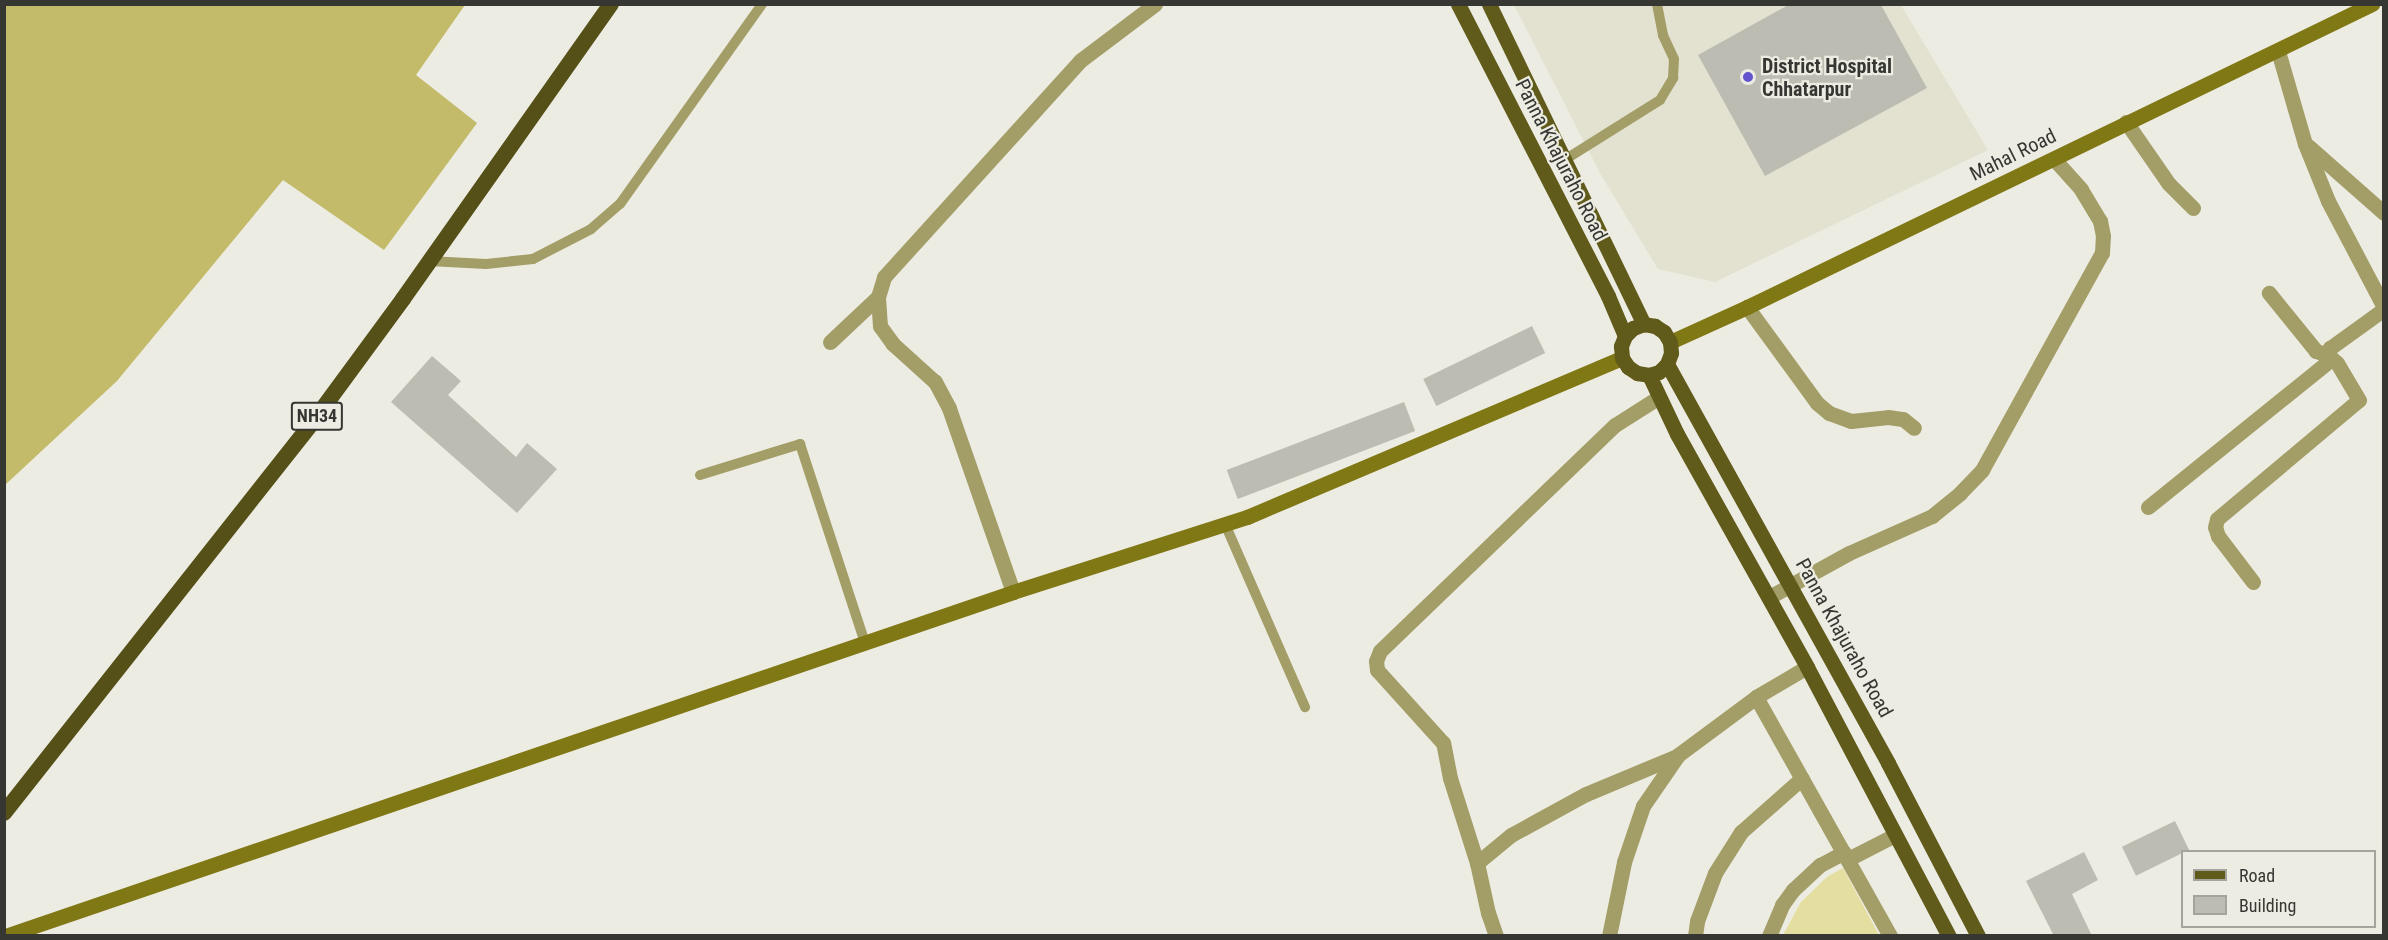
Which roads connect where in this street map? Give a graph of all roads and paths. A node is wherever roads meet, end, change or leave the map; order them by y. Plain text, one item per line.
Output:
1 (611, 4) edge
2 (762, 4) edge
3 (1155, 4) edge
4 (1458, 4) edge
5 (1489, 4) edge
6 (1657, 4) edge
7 (2372, 4) edge
8 (2278, 51) junction
9 (2126, 122) junction
10 (2305, 144) junction
11 (1566, 159) junction
12 (2054, 159) junction
13 (2193, 208) dead end
14 (2384, 213) edge
15 (429, 261) junction
16 (2269, 293) dead end
17 (878, 297) junction
18 (1748, 307) junction
19 (2384, 308) edge
20 (1644, 324) junction
21 (1625, 336) junction
22 (830, 342) dead end
23 (1670, 342) junction
24 (2328, 355) junction
25 (1622, 358) junction
26 (1667, 364) junction
27 (1649, 375) junction
28 (1659, 397) junction
29 (1914, 428) dead end
30 (700, 475) dead end
31 (2148, 507) dead end
32 (1225, 524) junction
33 (2253, 582) dead end
34 (1792, 586) junction
35 (1013, 592) junction
36 (1769, 597) junction
37 (865, 643) junction
38 (1807, 667) junction
39 (1756, 697) junction
40 (1305, 707) dead end
41 (1678, 755) junction
42 (1802, 778) junction
43 (4, 813) edge
44 (1895, 835) junction
45 (1846, 855) junction
46 (1478, 863) junction
47 (5, 936) edge
48 (1496, 936) edge
49 (1609, 936) edge
50 (1695, 936) edge
51 (1769, 936) edge
52 (1890, 936) edge
53 (1949, 936) edge
54 (1978, 936) edge

1 - 15 highway, NH34
2 - 15 lane
3 - 17 street
4 - 21 main road, Panna Khajuraho Road
5 - 11 main road, Panna Khajuraho Road
6 - 11 lane
7 - 8 main road, Mahal Road
8 - 9 main road, Mahal Road
8 - 10 street
9 - 12 main road, Mahal Road
9 - 13 street
10 - 14 street
10 - 19 street
11 - 20 main road, Panna Khajuraho Road
12 - 18 main road, Mahal Road
12 - 34 street
15 - 43 highway, NH34
16 - 24 street
17 - 22 street
17 - 35 street
18 - 23 main road, Mahal Road
18 - 29 street
19 - 24 street
20 - 21 main road
20 - 23 main road
21 - 25 main road
23 - 26 main road
24 - 31 street
24 - 33 street
25 - 27 main road
25 - 32 main road
26 - 27 main road
26 - 34 main road, Panna Khajuraho Road
27 - 28 main road
28 - 36 main road
28 - 46 street
30 - 37 lane
32 - 35 main road
32 - 40 lane
34 - 36 street
34 - 54 main road, Panna Khajuraho Road
35 - 37 main road
36 - 38 main road
37 - 47 main road
38 - 39 street
38 - 44 main road
39 - 41 street
39 - 42 street
41 - 46 street
41 - 49 street
42 - 45 street
42 - 50 street
44 - 45 street
44 - 53 main road
45 - 51 street
45 - 52 street
46 - 48 street

